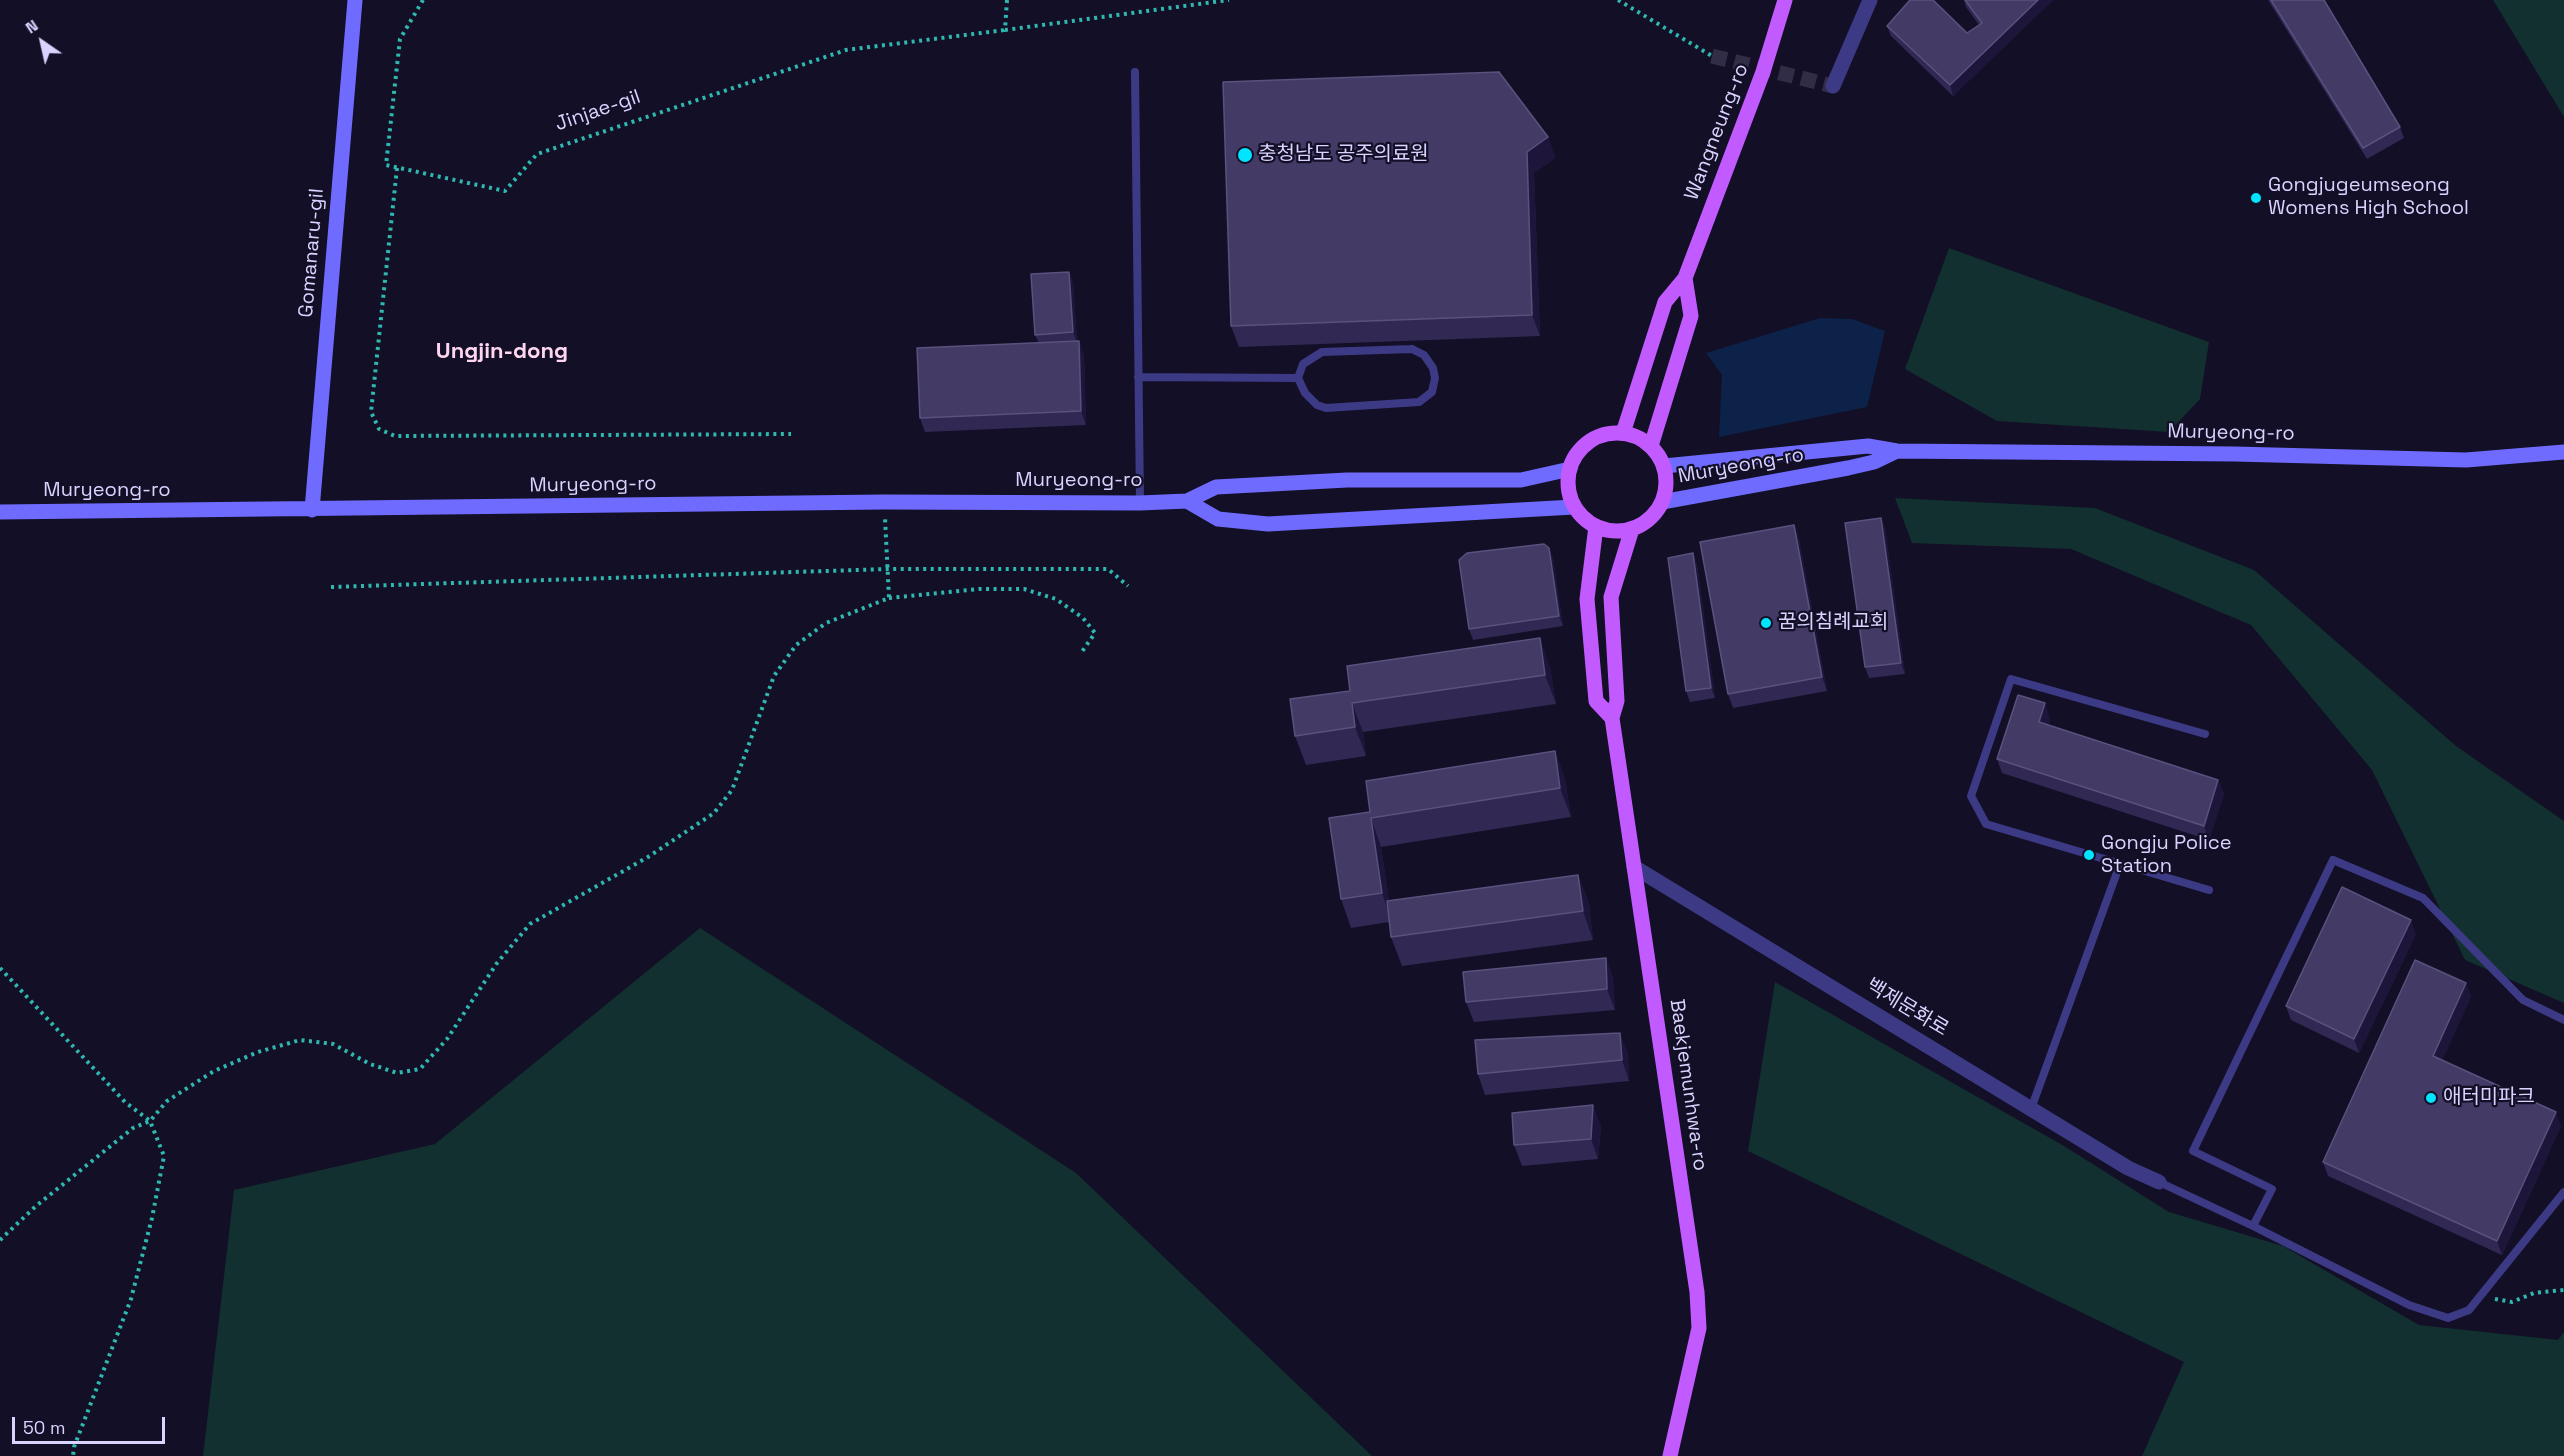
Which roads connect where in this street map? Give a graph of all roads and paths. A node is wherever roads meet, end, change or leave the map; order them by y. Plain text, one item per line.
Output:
1 (355, 0) edge
2 (423, 0) edge
3 (1007, 0) edge
4 (1229, 0) edge
5 (1618, 0) edge
6 (1785, 0) edge
7 (1870, 0) edge
8 (1005, 30) junction
9 (1712, 56) tunnel mouth
10 (1135, 72) dead end
11 (1833, 86) dead end
12 (397, 168) junction
13 (1685, 278) junction
14 (1138, 377) junction
15 (1298, 378) junction
16 (1623, 433) junction
17 (791, 434) dead end
18 (1651, 446) junction
19 (1897, 451) junction
20 (2564, 452) edge
21 (1664, 466) junction
22 (1570, 469) junction
23 (1187, 501) junction
24 (884, 502) junction
25 (1662, 502) junction
26 (1140, 503) junction
27 (1574, 507) junction
28 (312, 510) junction
29 (0, 512) edge
30 (1596, 526) junction
31 (1632, 529) junction
32 (887, 569) junction
33 (1128, 586) dead end
34 (331, 587) dead end
35 (889, 598) junction
36 (1081, 653) dead end
37 (1612, 718) junction
38 (2205, 734) dead end
39 (2120, 864) junction
40 (1634, 867) junction
41 (2209, 890) dead end
42 (0, 968) edge
43 (2564, 1020) edge
44 (2031, 1109) junction
45 (150, 1121) junction
46 (2159, 1182) joint
47 (2564, 1192) edge
48 (2253, 1226) junction
49 (0, 1240) edge
50 (2564, 1290) edge
51 (2480, 1296) junction
52 (73, 1456) edge
53 (1670, 1456) edge

1 - 28 main road, Gomanaru-gil
2 - 12 path
3 - 8 path
4 - 8 path, Jinjae-gil
5 - 9 path
6 - 13 main road, Wangneung-ro
7 - 11 street
8 - 12 path, Jinjae-gil
10 - 14 lane
12 - 17 path
13 - 16 main road, Wangneung-ro
13 - 18 main road, Wangneung-ro
14 - 15 lane
14 - 26 lane
15 - 15 lane
16 - 18 main road
16 - 22 main road
18 - 21 main road
19 - 20 main road, Muryeong-ro
19 - 21 main road, Muryeong-ro
19 - 25 main road, Muryeong-ro
21 - 25 main road
22 - 23 main road, Muryeong-ro
22 - 27 main road
23 - 26 main road, Muryeong-ro
23 - 27 main road
24 - 26 main road, Muryeong-ro
24 - 28 main road, Muryeong-ro
24 - 32 path
25 - 31 main road
27 - 30 main road
28 - 29 main road, Muryeong-ro
30 - 31 main road
30 - 37 main road, Baekjemunhwa-ro
31 - 37 main road, Baekjemunhwa-ro
32 - 33 path
32 - 34 path
32 - 35 path
35 - 36 path
35 - 45 path
37 - 40 main road, Baekjemunhwa-ro
38 - 39 lane
39 - 41 lane
39 - 44 lane
40 - 44 street, 백제문화로
40 - 53 main road, Baekjemunhwa-ro
42 - 45 path
43 - 48 lane
44 - 46 street, 백제문화로
45 - 49 path
45 - 52 path
46 - 48 lane
47 - 51 lane
48 - 51 lane
50 - 51 path

